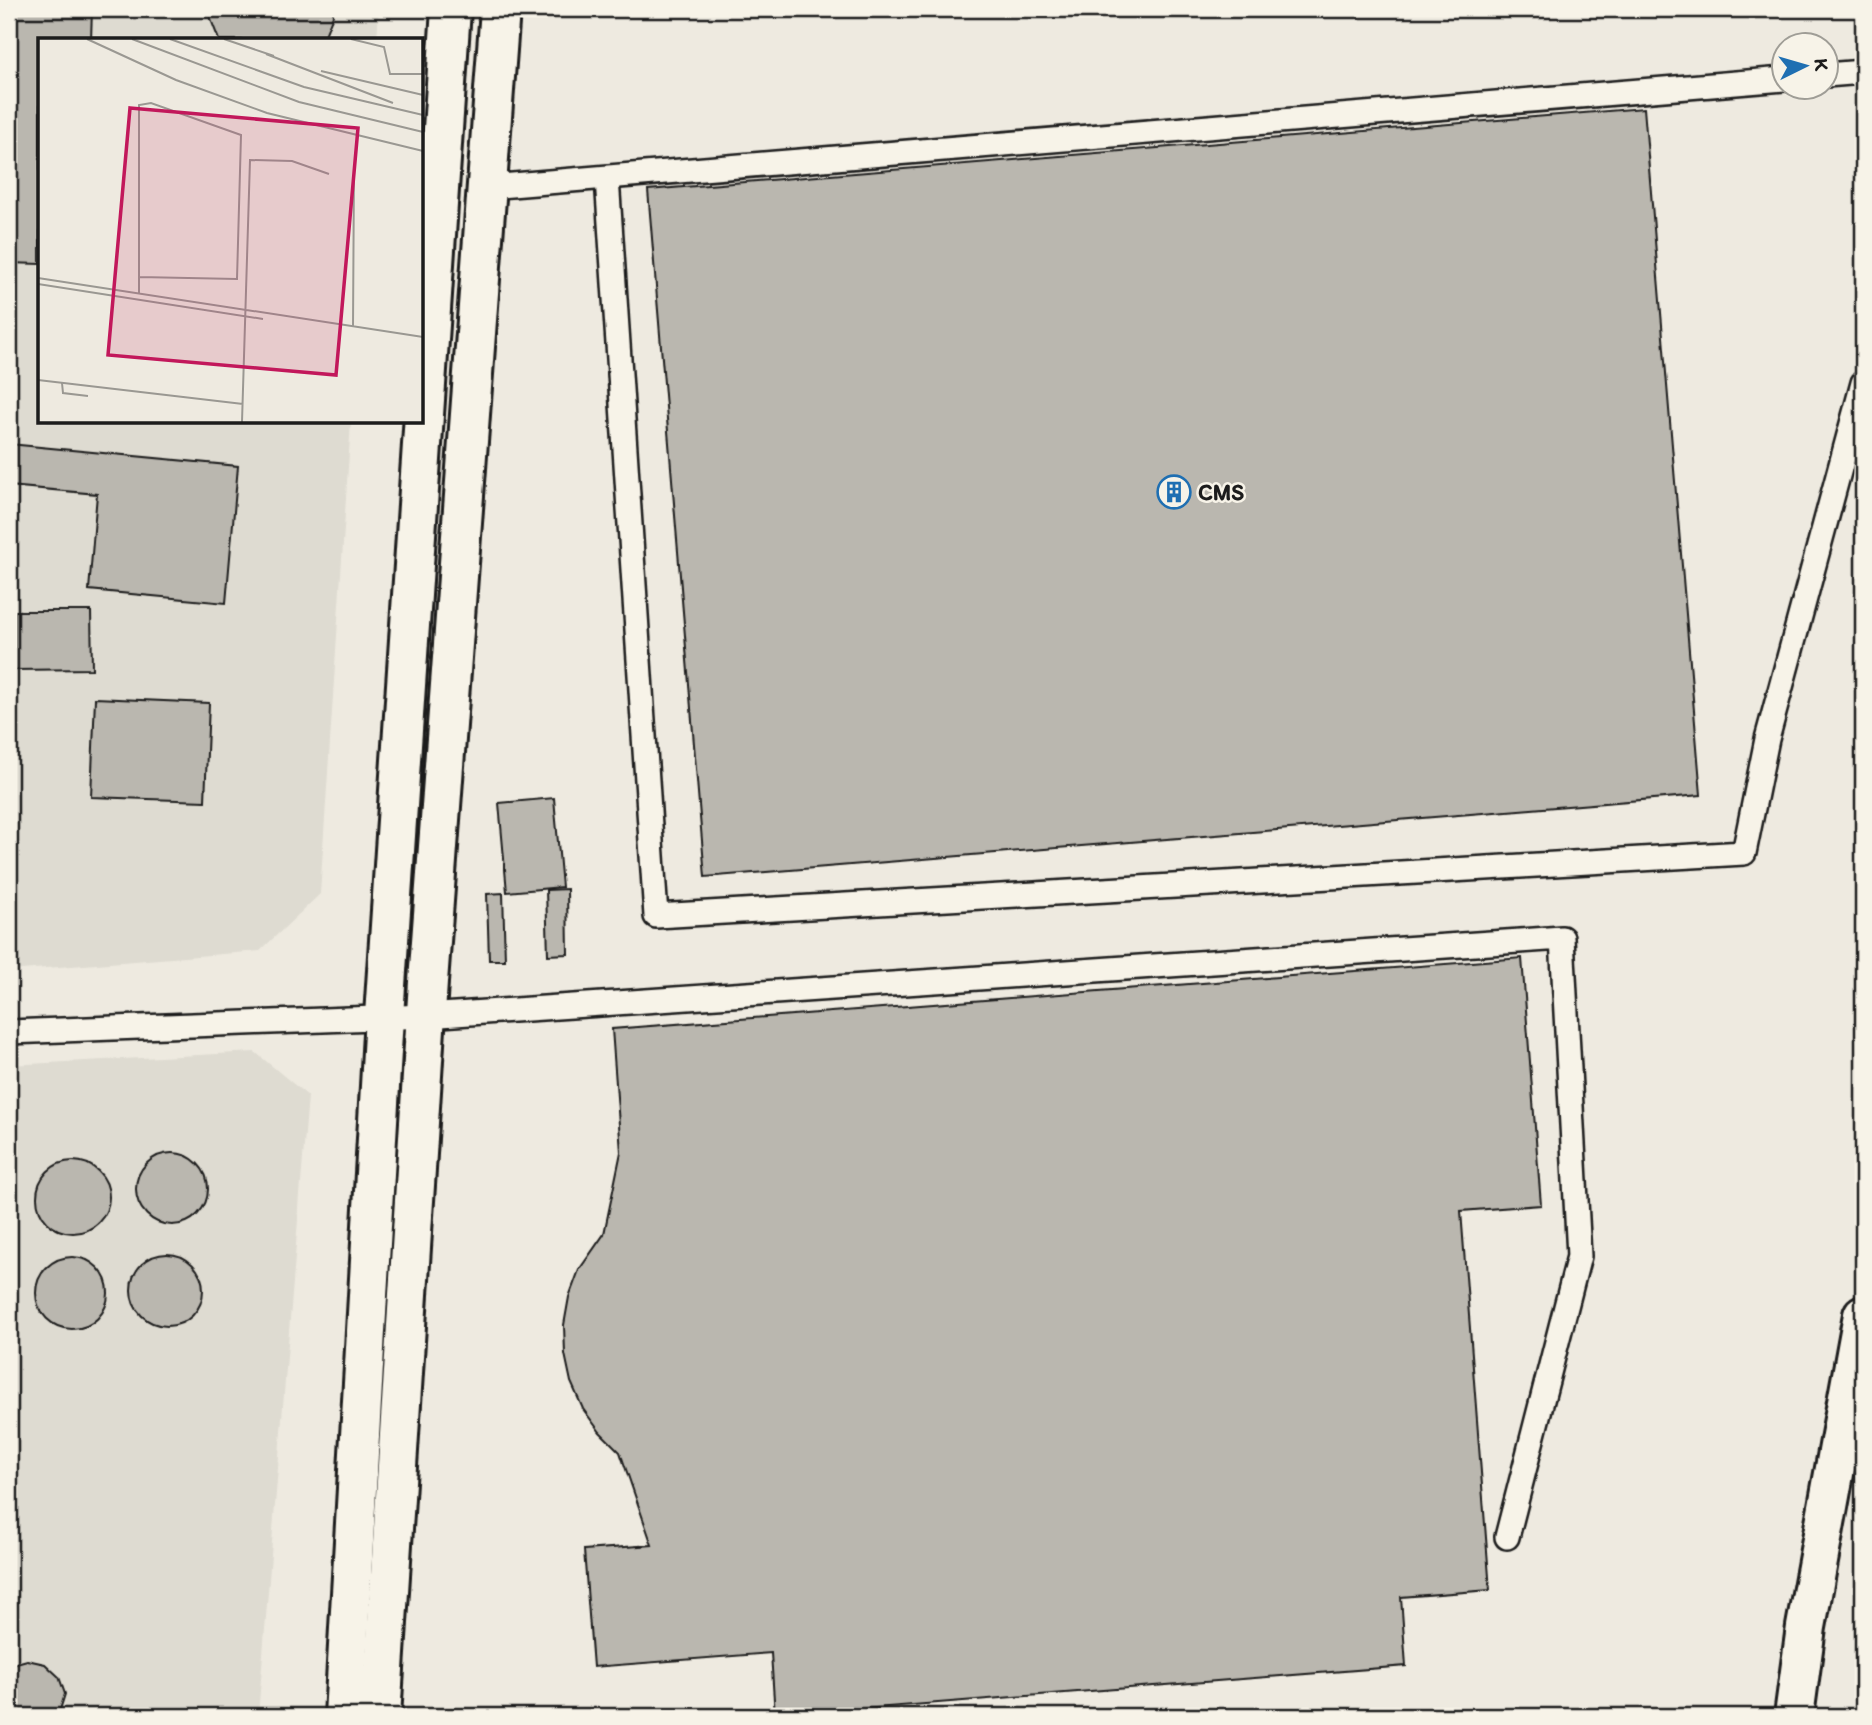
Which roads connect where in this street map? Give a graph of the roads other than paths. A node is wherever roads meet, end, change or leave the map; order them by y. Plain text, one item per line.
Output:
1 (451, 9) edge
2 (500, 9) edge
3 (1863, 72) edge
4 (1840, 74) edge
5 (1770, 80) edge
6 (607, 177) junction
7 (488, 187) junction
8 (1863, 383) edge
9 (424, 415) edge
10 (423, 424) edge
11 (384, 1016) junction
12 (426, 1016) junction
13 (9, 1032) edge
14 (1863, 1315) edge
15 (1507, 1537) dead end
16 (344, 1716) edge
17 (381, 1716) edge
18 (1794, 1716) edge

1 - 9 street
2 - 7 street
3 - 4 lane
5 - 6 lane
6 - 7 lane
6 - 8 lane
7 - 12 street
10 - 11 street
11 - 12 lane
11 - 13 lane
11 - 16 street
12 - 15 lane
12 - 17 street
14 - 18 street

